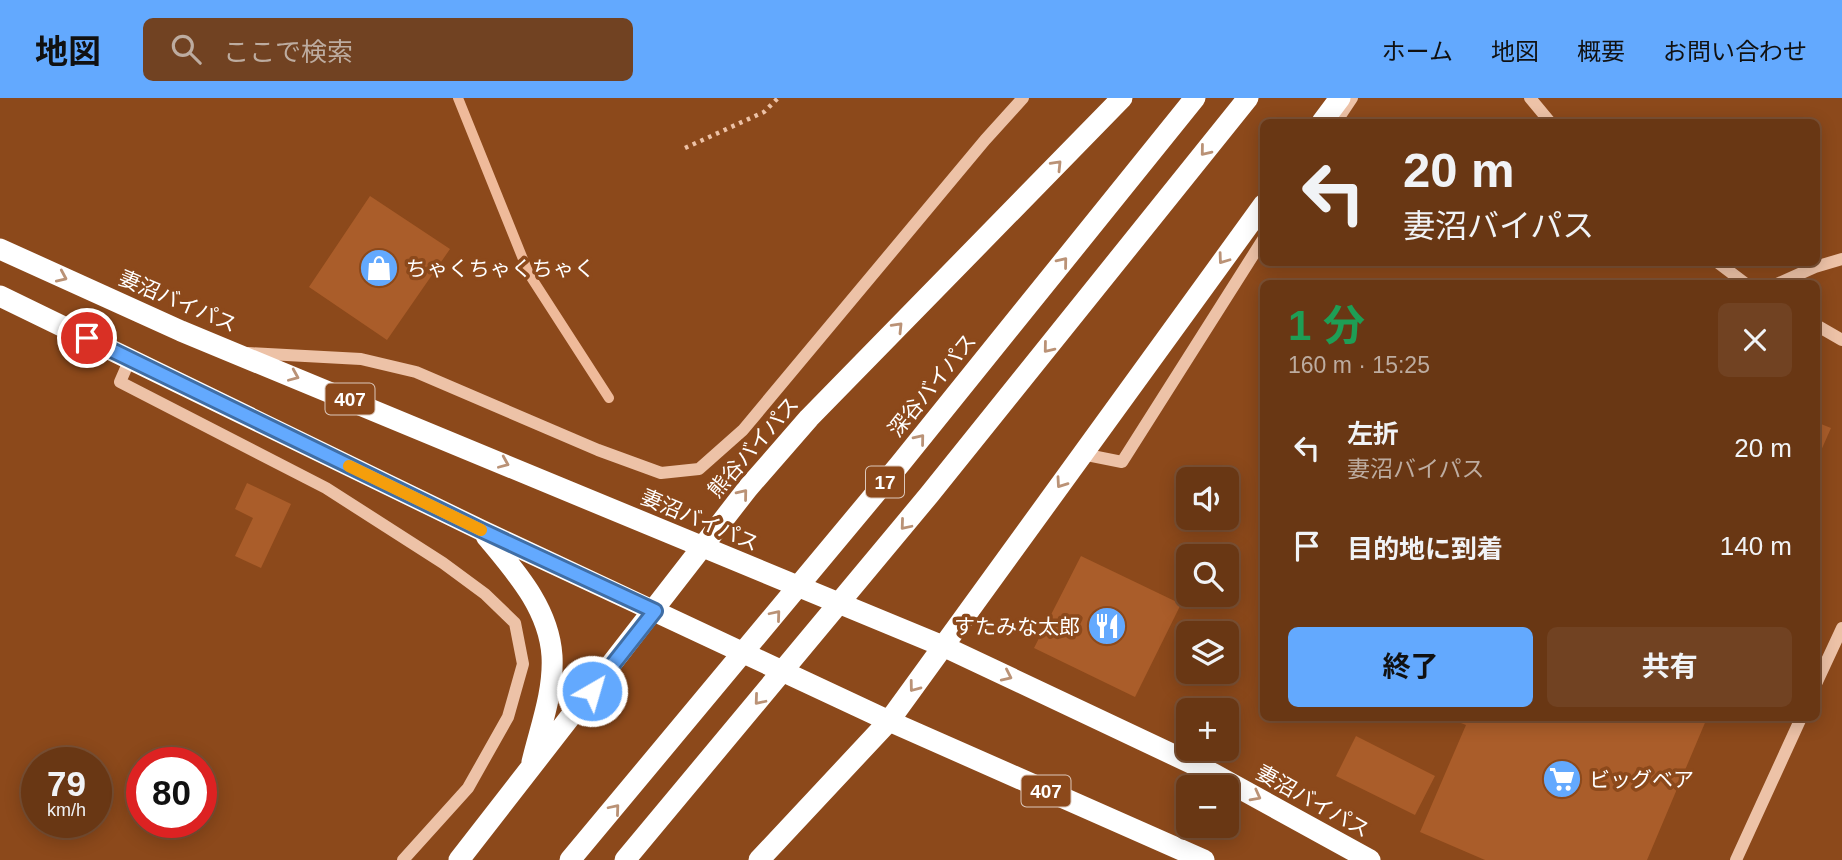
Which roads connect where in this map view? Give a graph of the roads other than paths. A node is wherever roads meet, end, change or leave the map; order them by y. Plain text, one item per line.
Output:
1 (1023, 98) edge
2 (1122, 98) edge
3 (1195, 98) edge
4 (1248, 98) edge
5 (1340, 98) edge
6 (1352, 98) edge
7 (1530, 98) edge
8 (1324, 119) edge
9 (1338, 119) edge
10 (1548, 119) edge
11 (1260, 209) edge
12 (1260, 244) edge
13 (0, 250) edge
14 (1842, 259) edge
15 (1722, 266) edge
16 (1818, 266) edge
17 (1820, 266) edge
18 (1741, 280) edge
19 (1786, 280) edge
20 (0, 296) edge
21 (1820, 327) edge
22 (1842, 340) edge
23 (237, 352) junction
24 (130, 359) junction
25 (1082, 454) junction
26 (481, 530) junction
27 (701, 547) junction
28 (655, 611) junction
29 (1842, 628) edge
30 (945, 647) junction
31 (1820, 675) edge
32 (889, 721) junction
33 (1800, 721) edge
34 (529, 771) junction
35 (403, 860) edge
36 (459, 860) edge
37 (570, 860) edge
38 (625, 860) edge
39 (759, 860) edge
40 (1204, 860) edge
41 (1370, 860) edge
42 (1736, 860) edge

1 - 23 street
27 -> 2 highway, 熊谷バイパス
37 -> 3 highway, 深谷バイパス / 17, bridge
4 -> 38 highway, 17, bridge
5 - 8 highway
6 - 9 street
7 - 10 street
11 -> 25 highway
12 - 25 street
13 -> 23 highway, 妻沼バイパス / 407
14 - 17 street
15 - 18 street
16 - 19 street
20 - 24 highway, 407
21 - 22 street
23 -> 27 highway, 妻沼バイパス / 407
24 - 26 highway, 407
24 - 35 street
25 -> 30 highway
26 - 28 highway, 407
26 - 34 highway, 407
27 - 28 highway, 熊谷バイパス
27 - 30 highway, 妻沼バイパス / 407
28 - 32 highway, 407
28 - 34 highway, 熊谷バイパス
29 - 31 street
30 -> 32 highway
30 -> 41 highway, 妻沼バイパス / 407
32 - 39 highway
32 - 40 highway, 407
33 - 42 street
34 - 36 highway, 熊谷バイパス

